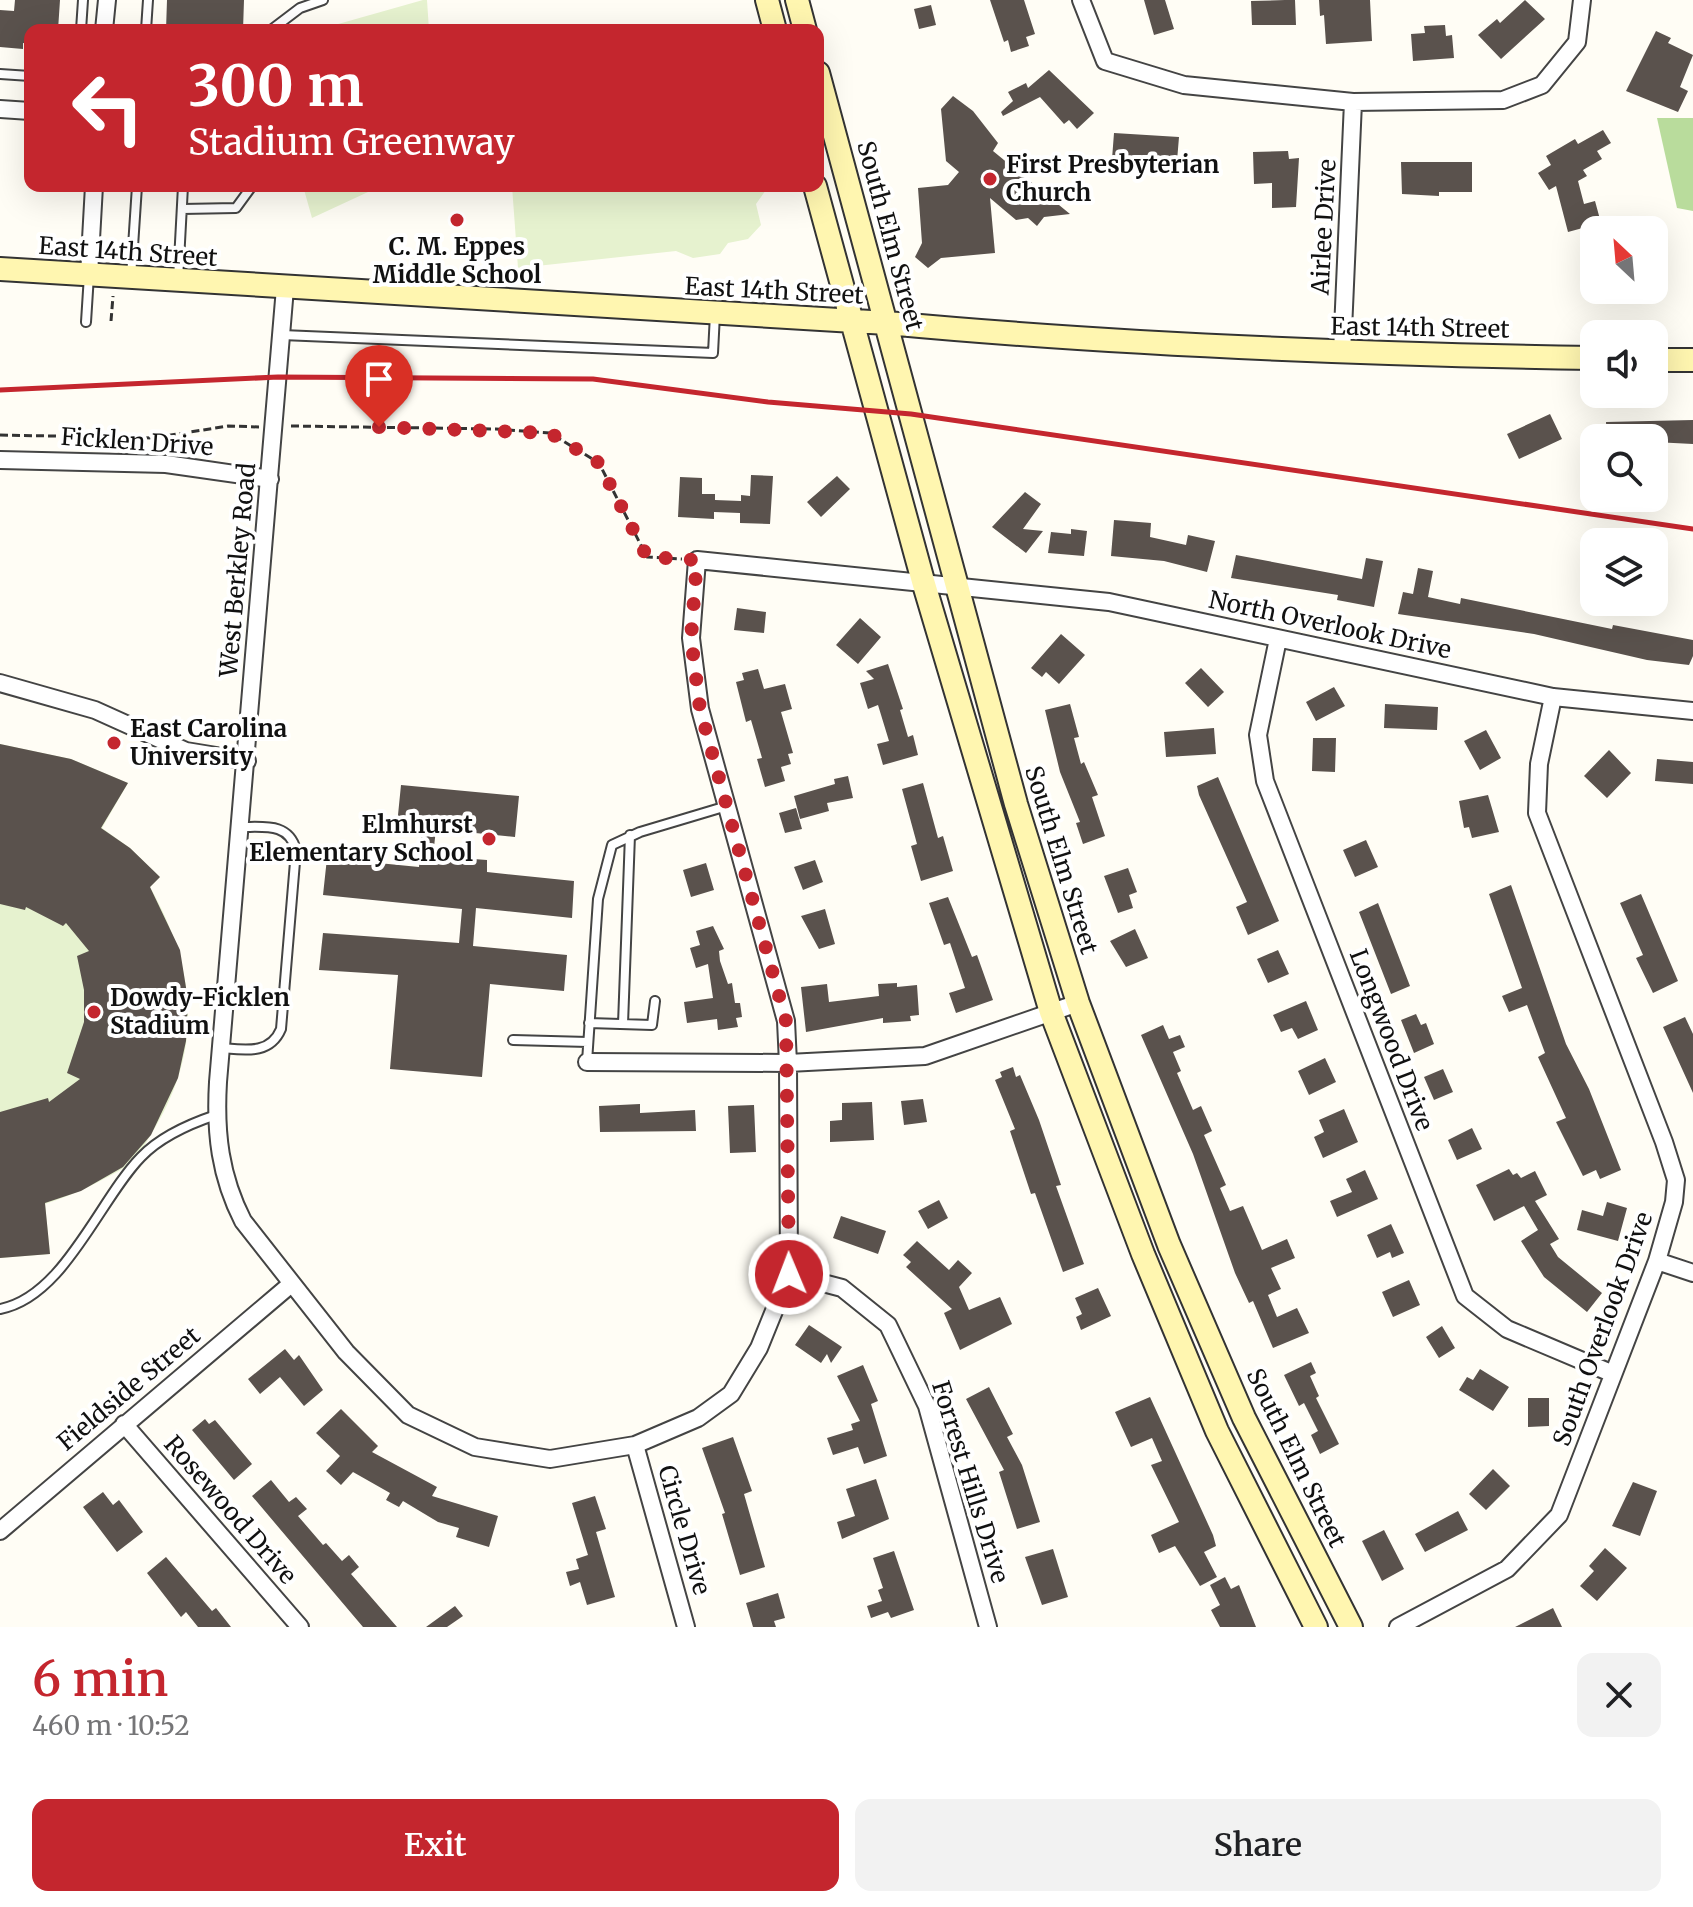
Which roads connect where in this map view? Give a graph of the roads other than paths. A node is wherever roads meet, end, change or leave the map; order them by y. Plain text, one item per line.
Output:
1 (83, 0) edge
2 (107, 0) edge
3 (148, 0) edge
4 (323, 0) edge
5 (767, 0) edge
6 (797, 0) edge
7 (1081, 0) edge
8 (1582, 0) edge
9 (81, 24) edge
10 (105, 24) edge
11 (146, 24) edge
12 (279, 24) edge
13 (773, 24) edge
14 (803, 24) edge
15 (0, 74) edge
16 (24, 76) edge
17 (1353, 102) junction
18 (0, 109) edge
19 (24, 111) edge
20 (825, 123) edge
21 (94, 192) edge
22 (137, 192) edge
23 (183, 192) edge
24 (248, 192) edge
25 (817, 192) edge
26 (182, 209) junction
27 (0, 269) edge
28 (89, 275) junction
29 (131, 278) junction
30 (178, 281) junction
31 (285, 288) junction
32 (715, 314) junction
33 (86, 322) dead end
34 (851, 322) junction
35 (887, 323) junction
36 (282, 335) junction
37 (1342, 353) junction
38 (1580, 358) edge
39 (1668, 360) edge
40 (1693, 360) edge
41 (0, 460) edge
42 (270, 479) junction
43 (923, 581) junction
44 (957, 584) junction
45 (1278, 639) junction
46 (0, 683) edge
47 (1553, 697) junction
48 (1693, 711) edge
49 (247, 761) junction
50 (1016, 804) junction
51 (727, 806) junction
52 (990, 812) junction
53 (242, 827) junction
54 (630, 835) junction
55 (655, 1001) dead end
56 (1078, 1003) junction
57 (1051, 1012) junction
58 (589, 1023) junction
59 (623, 1024) junction
60 (513, 1040) dead end
61 (588, 1042) junction
62 (221, 1048) junction
63 (587, 1062) joint
64 (788, 1063) junction
65 (216, 1115) junction
66 (1169, 1245) junction
67 (1143, 1254) junction
68 (1657, 1261) junction
69 (1693, 1273) edge
70 (789, 1274) junction
71 (290, 1285) junction
72 (0, 1309) edge
73 (1611, 1373) junction
74 (1244, 1418) junction
75 (124, 1424) junction
76 (1217, 1431) junction
77 (635, 1445) junction
78 (0, 1531) edge
79 (300, 1627) edge
80 (686, 1627) edge
81 (988, 1627) edge
82 (1316, 1627) edge
83 (1351, 1627) edge
84 (1398, 1627) edge

1 - 9 lane
2 - 10 street
3 - 11 lane
4 - 12 lane
5 - 13 street
6 - 14 street
7 - 17 street
8 - 17 street
15 - 16 lane
17 - 37 street, Airlee Drive
18 - 19 street
20 - 35 street, South Elm Street
21 - 28 street
22 - 29 lane
23 - 26 lane
24 - 26 lane
25 - 34 street
26 - 30 lane
27 - 28 street, East 14th Street
28 - 29 street, East 14th Street
28 - 33 lane
29 - 30 street, East 14th Street
30 - 31 street, East 14th Street
31 - 32 street, East 14th Street
31 - 36 street, West Berkley Road
32 - 34 street, East 14th Street
32 - 36 lane
34 - 35 street, East 14th Street
34 - 43 street
35 - 37 street, East 14th Street
35 - 44 street, South Elm Street
36 - 42 street, West Berkley Road
37 - 38 street, East 14th Street
39 - 40 street
41 - 42 street, Ficklen Drive
42 - 49 street, West Berkley Road
43 - 44 street, North Overlook Drive
43 - 51 street, North Overlook Drive
43 - 52 street
44 - 45 street, North Overlook Drive
44 - 50 street, South Elm Street
45 - 47 street, North Overlook Drive
45 - 73 street, Longwood Drive
46 - 49 street
47 - 48 street, North Overlook Drive
47 - 68 street, South Overlook Drive
49 - 53 street, West Berkley Road
50 - 52 street
50 - 56 street, South Elm Street
51 - 54 lane
51 - 64 street
52 - 57 street
53 - 62 street, West Berkley Road
53 - 62 lane
54 - 58 lane
54 - 59 lane
55 - 59 lane
56 - 57 street
56 - 66 street, South Elm Street
57 - 64 street
57 - 67 street
58 - 59 lane
58 - 61 lane
60 - 61 lane
61 - 63 lane
62 - 65 street, West Berkley Road
63 - 64 street
64 - 70 street
65 - 71 street, West Berkley Road
65 - 72 lane
66 - 67 street
66 - 74 street, South Elm Street
67 - 76 street
68 - 69 street
68 - 73 street, South Overlook Drive
70 - 77 street, West Berkley Road
70 - 81 street, Forrest Hills Drive
71 - 75 street, Fieldside Street
71 - 77 street, West Berkley Road
73 - 84 street, South Overlook Drive
74 - 76 street
74 - 83 street, South Elm Street
75 - 78 street, Fieldside Street
75 - 79 street, Rosewood Drive
76 - 82 street
77 - 80 street, Circle Drive

